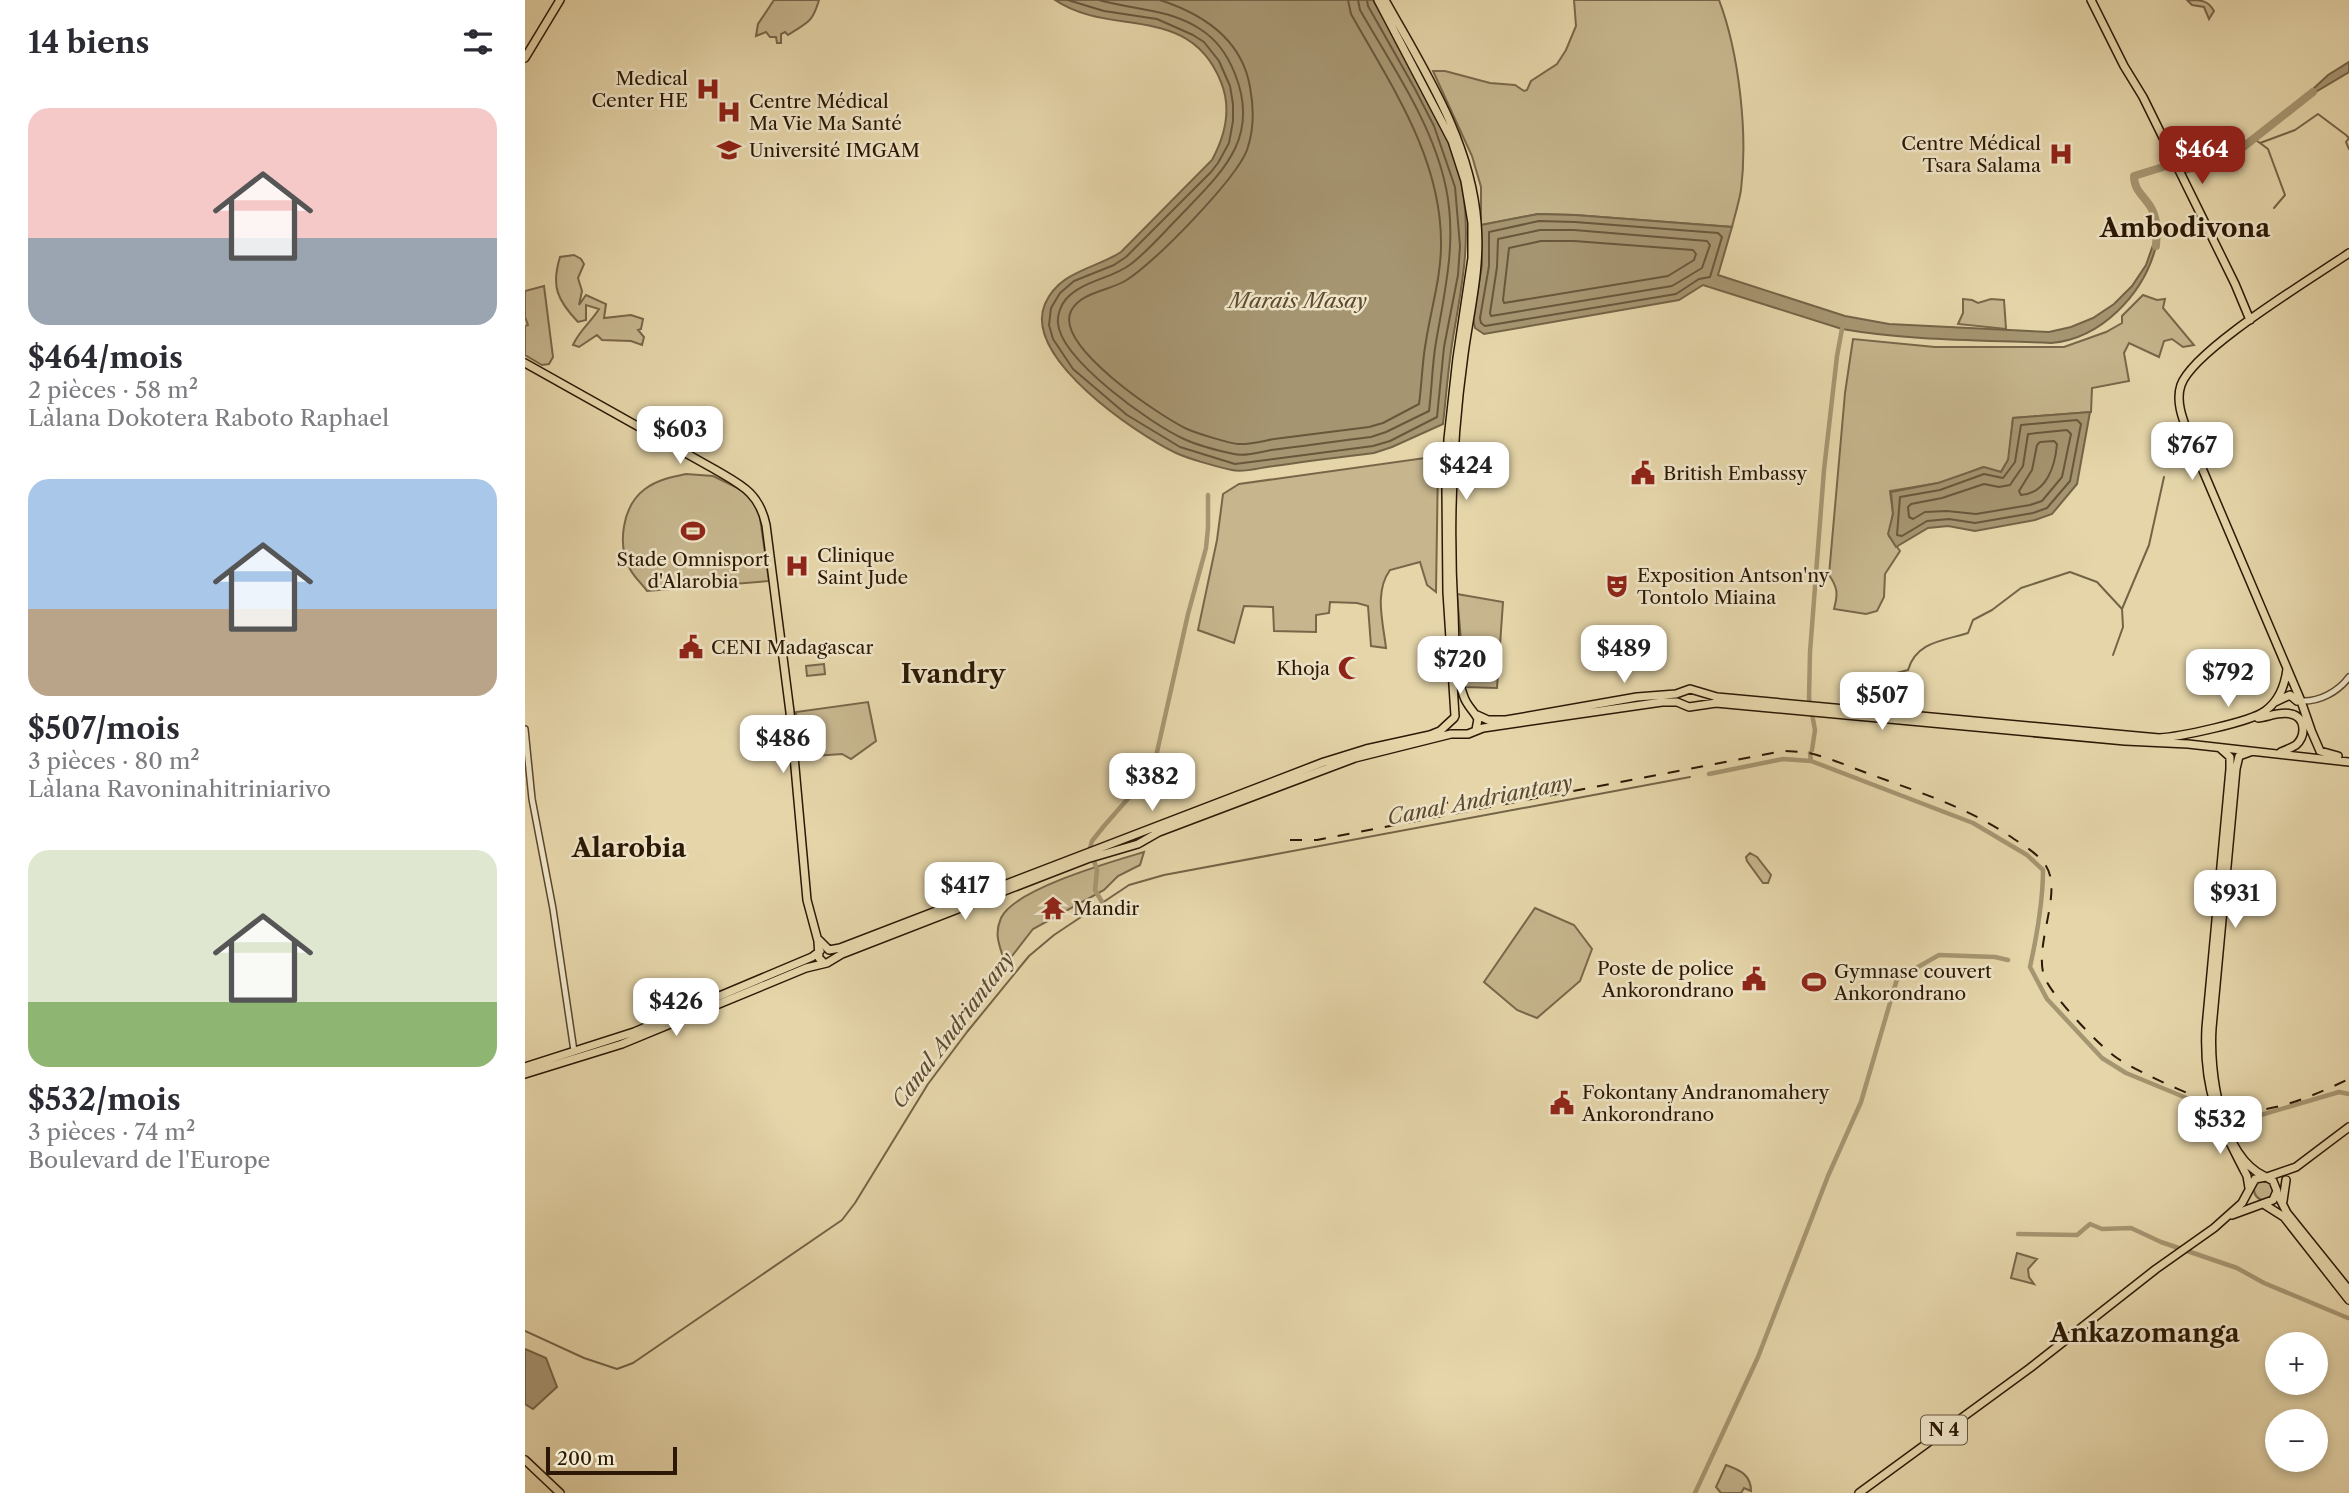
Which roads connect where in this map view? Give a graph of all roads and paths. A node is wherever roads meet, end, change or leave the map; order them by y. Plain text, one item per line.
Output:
1 (560, 0) edge
2 (1378, 0) edge
3 (1385, 0) edge
4 (2091, 0) edge
5 (525, 58) edge
6 (1417, 63) junction
7 (2349, 253) edge
8 (1471, 297) junction
9 (2245, 307) junction
10 (2265, 311) junction
11 (2250, 320) junction
12 (525, 363) edge
13 (2287, 668) junction
14 (2349, 677) edge
15 (1684, 692) junction
16 (1698, 693) junction
17 (2281, 697) junction
18 (2300, 699) junction
19 (2312, 702) junction
20 (1683, 704) junction
21 (1697, 705) junction
22 (1810, 708) junction
23 (1475, 713) junction
24 (2306, 713) junction
25 (2256, 716) junction
26 (1455, 717) junction
27 (525, 729) edge
28 (2205, 729) junction
29 (1476, 730) junction
30 (2312, 732) junction
31 (1462, 733) junction
32 (2187, 733) junction
33 (2183, 744) junction
34 (2208, 746) junction
35 (2220, 748) junction
36 (2254, 751) junction
37 (2277, 753) junction
38 (2296, 755) junction
39 (2349, 760) edge
40 (1137, 838) junction
41 (1086, 857) junction
42 (815, 932) junction
43 (828, 950) junction
44 (819, 953) junction
45 (827, 962) junction
46 (576, 1055) junction
47 (525, 1068) edge
48 (525, 1074) edge
49 (2215, 1102) junction
50 (2349, 1127) edge
51 (2244, 1165) junction
52 (2284, 1176) junction
53 (2267, 1177) junction
54 (2249, 1189) junction
55 (2276, 1192) junction
56 (2260, 1204) junction
57 (2244, 1206) junction
58 (2281, 1211) junction
59 (2349, 1290) edge
60 (2349, 1300) edge
61 (525, 1460) edge
62 (560, 1493) edge
63 (1859, 1493) edge

1 - 5 main road
2 - 6 main road
3 - 6 main road
4 - 9 main road
6 - 8 main road
7 - 10 main road
8 - 23 main road
8 - 26 main road
9 - 10 main road
9 - 11 main road
10 - 11 main road
11 - 13 main road
12 - 42 main road
13 - 17 main road
13 - 18 main road
14 - 19 street
15 - 16 main road
15 - 20 main road
15 - 23 main road
16 - 21 main road
16 - 22 main road
17 - 18 main road
17 - 25 main road
17 - 30 main road
18 - 19 street
18 - 24 main road
19 - 24 street
20 - 21 main road
20 - 29 main road
21 - 22 main road
22 - 32 main road
22 - 33 main road
23 - 26 main road
23 - 29 main road
24 - 30 main road
25 - 28 main road
25 - 37 main road
26 - 31 main road
26 - 40 main road
27 - 46 street
28 - 32 main road
28 - 34 main road
29 - 31 main road
30 - 38 main road
30 - 39 main road
31 - 40 main road
32 - 33 main road
33 - 34 main road
34 - 35 main road
35 - 36 main road
35 - 49 main road
36 - 37 main road
36 - 49 main road
37 - 38 main road
38 - 39 main road
40 - 41 main road
41 - 43 main road
41 - 45 main road
42 - 43 main road
42 - 44 main road
43 - 44 main road
43 - 45 main road
44 - 45 main road
44 - 46 main road
45 - 46 main road
46 - 47 main road
46 - 48 main road
49 - 51 main road
50 - 52 main road
51 - 52 main road
51 - 53 main road
51 - 54 main road
51 - 57 main road
52 - 53 main road
52 - 55 main road
52 - 58 main road
53 - 54 main road
53 - 55 main road
54 - 56 main road
54 - 57 main road
55 - 56 main road
55 - 58 main road
56 - 57 main road, N 4
56 - 58 main road
57 - 58 main road
57 - 63 main road, N 4
58 - 59 main road
58 - 60 main road
61 - 62 main road

